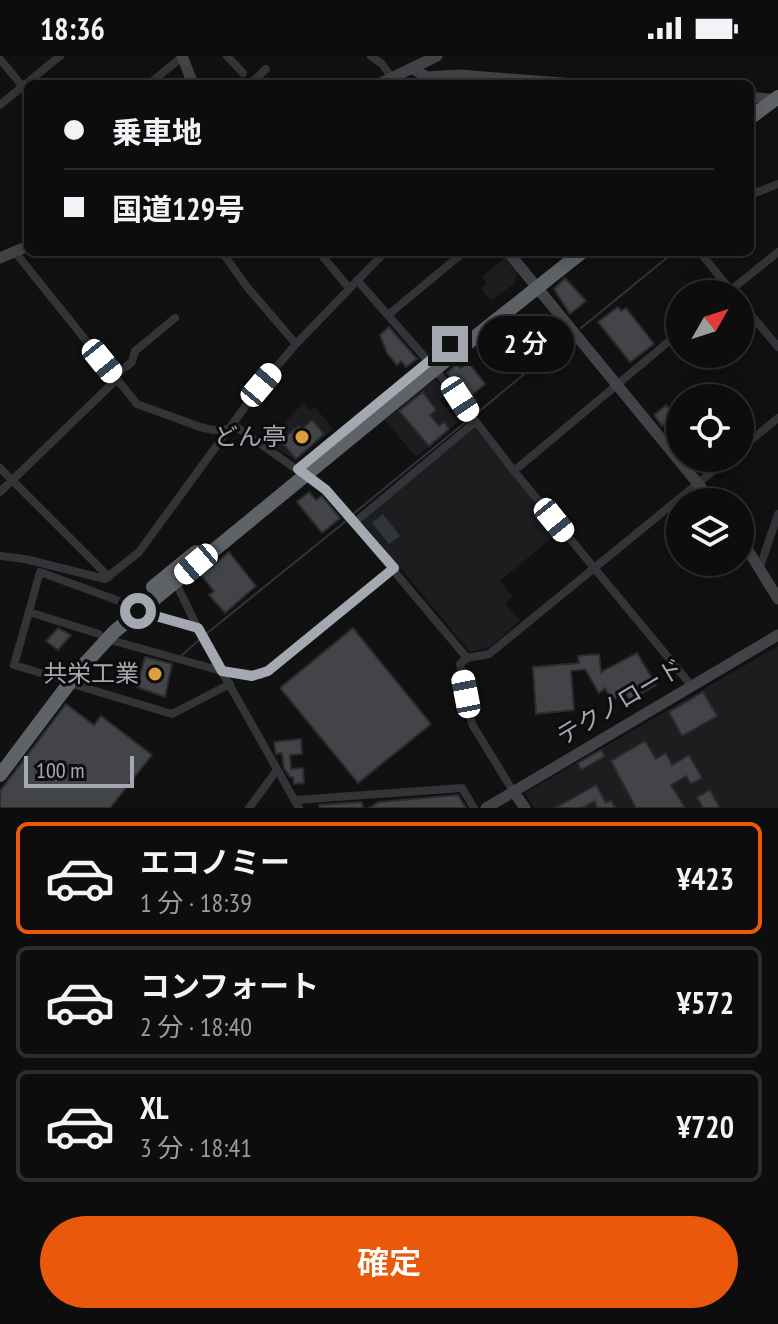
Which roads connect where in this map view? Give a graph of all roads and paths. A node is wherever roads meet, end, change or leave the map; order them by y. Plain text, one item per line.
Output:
1 (60, 56) edge
2 (227, 56) edge
3 (371, 56) edge
4 (437, 56) edge
5 (178, 58) edge
6 (0, 59) edge
7 (266, 69) dead end
8 (413, 69) junction
9 (243, 73) dead end
10 (392, 78) junction
11 (35, 80) edge
12 (153, 80) edge
13 (191, 80) edge
14 (254, 80) edge
15 (388, 80) edge
16 (417, 80) edge
17 (513, 80) edge
18 (24, 89) edge
19 (24, 91) edge
20 (754, 98) edge
21 (777, 101) edge
22 (0, 105) edge
23 (754, 115) edge
24 (754, 125) edge
25 (778, 184) edge
26 (754, 193) edge
27 (24, 248) edge
28 (15, 252) junction
29 (778, 252) edge
30 (225, 256) edge
31 (322, 256) edge
32 (381, 256) edge
33 (459, 256) edge
34 (511, 256) edge
35 (564, 256) edge
36 (576, 256) edge
37 (703, 256) edge
38 (0, 258) edge
39 (357, 280) junction
40 (720, 280) edge
41 (745, 280) edge
42 (535, 283) junction
43 (349, 288) junction
44 (388, 315) junction
45 (175, 318) dead end
46 (754, 319) edge
47 (666, 343) edge
48 (296, 344) junction
49 (778, 347) edge
50 (432, 365) junction
51 (115, 378) junction
52 (617, 383) junction
53 (778, 418) edge
54 (475, 422) junction
55 (230, 426) junction
56 (754, 438) edge
57 (0, 468) edge
58 (514, 471) junction
59 (302, 472) junction
60 (712, 472) edge
61 (11, 479) junction
62 (698, 483) junction
63 (702, 488) edge
64 (0, 492) edge
65 (778, 514) edge
66 (354, 523) junction
67 (0, 556) edge
68 (754, 558) edge
69 (760, 567) junction
70 (394, 568) junction
71 (594, 569) junction
72 (109, 577) junction
73 (175, 581) junction
74 (778, 599) edge
75 (134, 608) junction
76 (29, 612) junction
77 (198, 628) junction
78 (778, 635) edge
79 (103, 636) junction
80 (467, 658) junction
81 (222, 671) junction
82 (65, 681) junction
83 (230, 684) junction
84 (691, 685) junction
85 (0, 760) edge
86 (277, 770) junction
87 (0, 775) edge
88 (513, 791) junction
89 (297, 804) edge
90 (249, 808) edge
91 (474, 808) edge
92 (486, 808) edge
93 (525, 808) edge

1 - 11 street
2 - 9 street
3 - 10 street
4 - 8 street
5 - 12 street
5 - 13 street
6 - 18 street
7 - 14 street
8 - 10 street
8 - 16 street
8 - 17 street
10 - 15 street
19 - 22 street
20 - 21 street
21 - 23 highway
21 - 24 highway
25 - 26 street
27 - 28 street
28 - 38 street
28 - 51 street
29 - 41 street
30 - 48 street
31 - 43 street
32 - 39 street
33 - 44 street
34 - 42 street
35 - 42 highway
36 - 42 highway
37 - 40 street
39 - 43 street
39 - 44 street
42 - 50 highway
42 - 52 street
43 - 48 street
44 - 50 street
45 - 51 street
46 - 49 street
47 - 52 street
48 - 55 street
50 - 54 street
50 - 59 highway
51 - 55 street
51 - 61 street
52 - 58 street
52 - 62 street
53 - 56 street
54 - 58 street
54 - 66 street
55 - 59 street
55 - 72 street
57 - 61 street
58 - 71 street
59 - 66 street
59 - 73 highway
59 - 75 highway
60 - 62 street
61 - 64 street
61 - 72 street
62 - 63 street
62 - 71 street
65 - 69 street
66 - 70 street
67 - 72 street
68 - 69 street
69 - 74 street
70 - 80 street
70 - 81 street
71 - 80 street
71 - 84 street
73 - 75 highway
73 - 77 street
75 - 76 street
75 - 77 street
75 - 79 highway
76 - 79 street
76 - 82 street
77 - 81 street
78 - 84 street, テクノロード
79 - 81 street
79 - 82 highway
80 - 88 street
81 - 83 street
82 - 83 street
82 - 85 highway
82 - 87 highway
83 - 86 street
84 - 88 street, テクノロード
86 - 89 street
86 - 90 street
88 - 92 street, テクノロード
88 - 93 street
89 - 91 street

